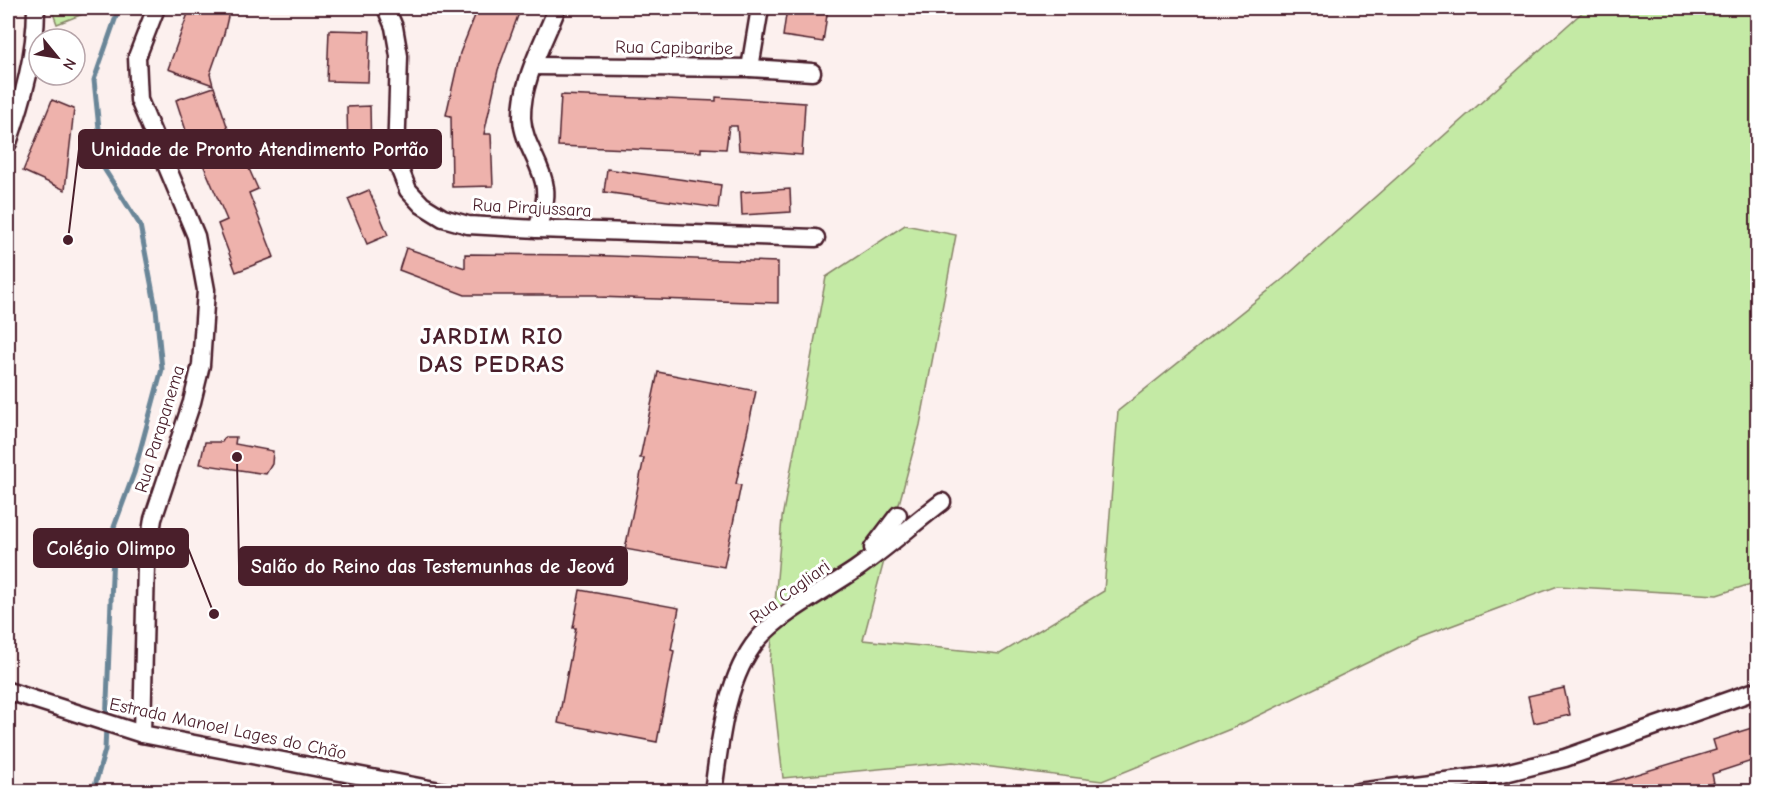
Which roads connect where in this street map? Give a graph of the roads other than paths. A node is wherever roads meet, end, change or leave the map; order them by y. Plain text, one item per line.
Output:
1 (36, 8) edge
2 (156, 8) edge
3 (386, 8) edge
4 (557, 8) edge
5 (760, 8) edge
6 (534, 66) junction
7 (750, 68) junction
8 (812, 72) dead end
9 (8, 143) edge
10 (537, 229) junction
11 (816, 238) dead end
12 (942, 502) dead end
13 (898, 515) dead end
14 (859, 568) junction
15 (1758, 690) edge
16 (8, 691) edge
17 (142, 734) junction
18 (445, 792) edge
19 (713, 792) edge
20 (1358, 792) edge

1 - 9 street
2 - 17 street, Rua Parapanema
3 - 10 street, Rua Pirajussara
4 - 6 street
5 - 7 street
6 - 7 street, Rua Capibaribe
6 - 10 street
7 - 8 street, Rua Capibaribe
10 - 11 street, Rua Pirajussara
12 - 14 street, Rua Cagliari
13 - 14 street, Rua Cagliari
14 - 19 street, Rua Cagliari
15 - 20 street
16 - 17 street, Estrada Manoel Lages do Chão
17 - 18 street, Estrada Manoel Lages do Chão

